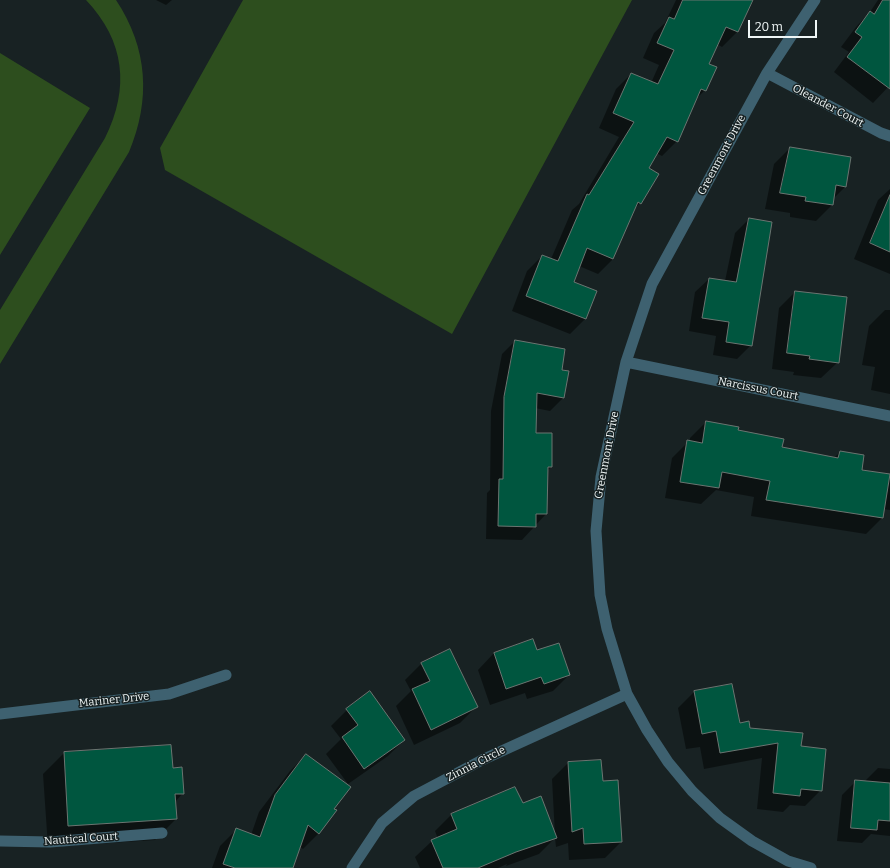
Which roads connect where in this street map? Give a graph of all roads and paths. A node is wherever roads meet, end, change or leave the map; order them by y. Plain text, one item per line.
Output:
1 (815, 0) edge
2 (767, 73) junction
3 (890, 136) edge
4 (626, 362) junction
5 (890, 416) edge
6 (226, 674) dead end
7 (627, 694) junction
8 (0, 714) edge
9 (162, 833) dead end
10 (0, 841) edge
11 (352, 868) edge
12 (811, 868) edge

1 - 2 street, Greenmont Drive
2 - 3 street, Oleander Court
2 - 4 street, Greenmont Drive
4 - 5 street, Narcissus Court
4 - 7 street, Greenmont Drive
6 - 8 street, Mariner Drive
7 - 11 street, Zinnia Circle
7 - 12 street, Greenmont Drive
9 - 10 street, Nautical Court

